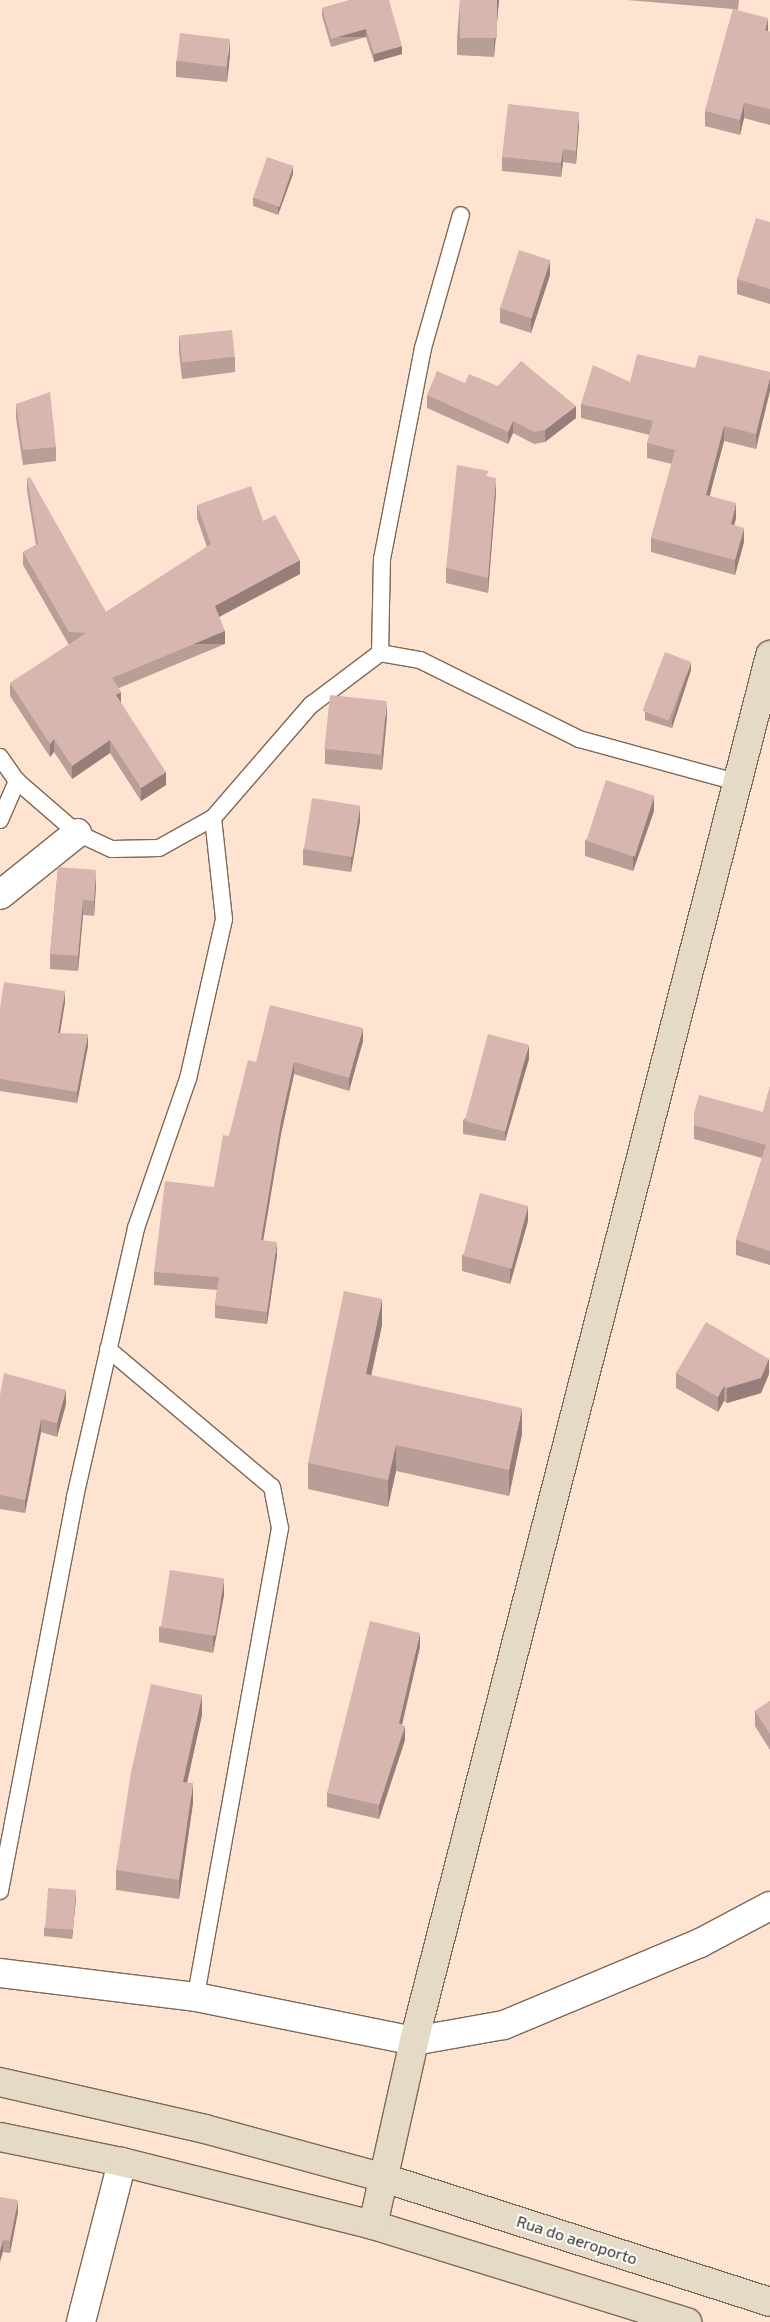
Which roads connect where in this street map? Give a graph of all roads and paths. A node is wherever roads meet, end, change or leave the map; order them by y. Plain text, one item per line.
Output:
1 (461, 215) dead end
2 (380, 653) junction
3 (770, 655) edge
4 (0, 757) edge
5 (17, 781) junction
6 (736, 782) junction
7 (213, 818) junction
8 (0, 820) edge
9 (77, 832) junction
10 (0, 895) edge
11 (108, 1349) junction
12 (0, 1891) edge
13 (770, 1906) edge
14 (0, 1973) edge
15 (196, 1997) junction
16 (414, 2041) junction
17 (0, 2082) edge
18 (0, 2137) edge
19 (122, 2162) junction
20 (384, 2178) junction
21 (372, 2224) junction
22 (770, 2302) edge
23 (81, 2322) edge
24 (687, 2322) edge

1 - 2 lane
2 - 6 lane
2 - 7 lane
3 - 6 main road
4 - 5 lane
5 - 8 lane
5 - 9 lane
6 - 16 main road
7 - 9 lane
7 - 11 lane
9 - 10 street
11 - 12 lane
11 - 15 lane
13 - 16 street
14 - 15 street
15 - 16 street
16 - 20 main road
17 - 20 main road, Rua do aeroporto
18 - 19 main road
19 - 21 main road
19 - 23 street
20 - 21 main road
20 - 22 main road, Rua do aeroporto
21 - 24 main road

